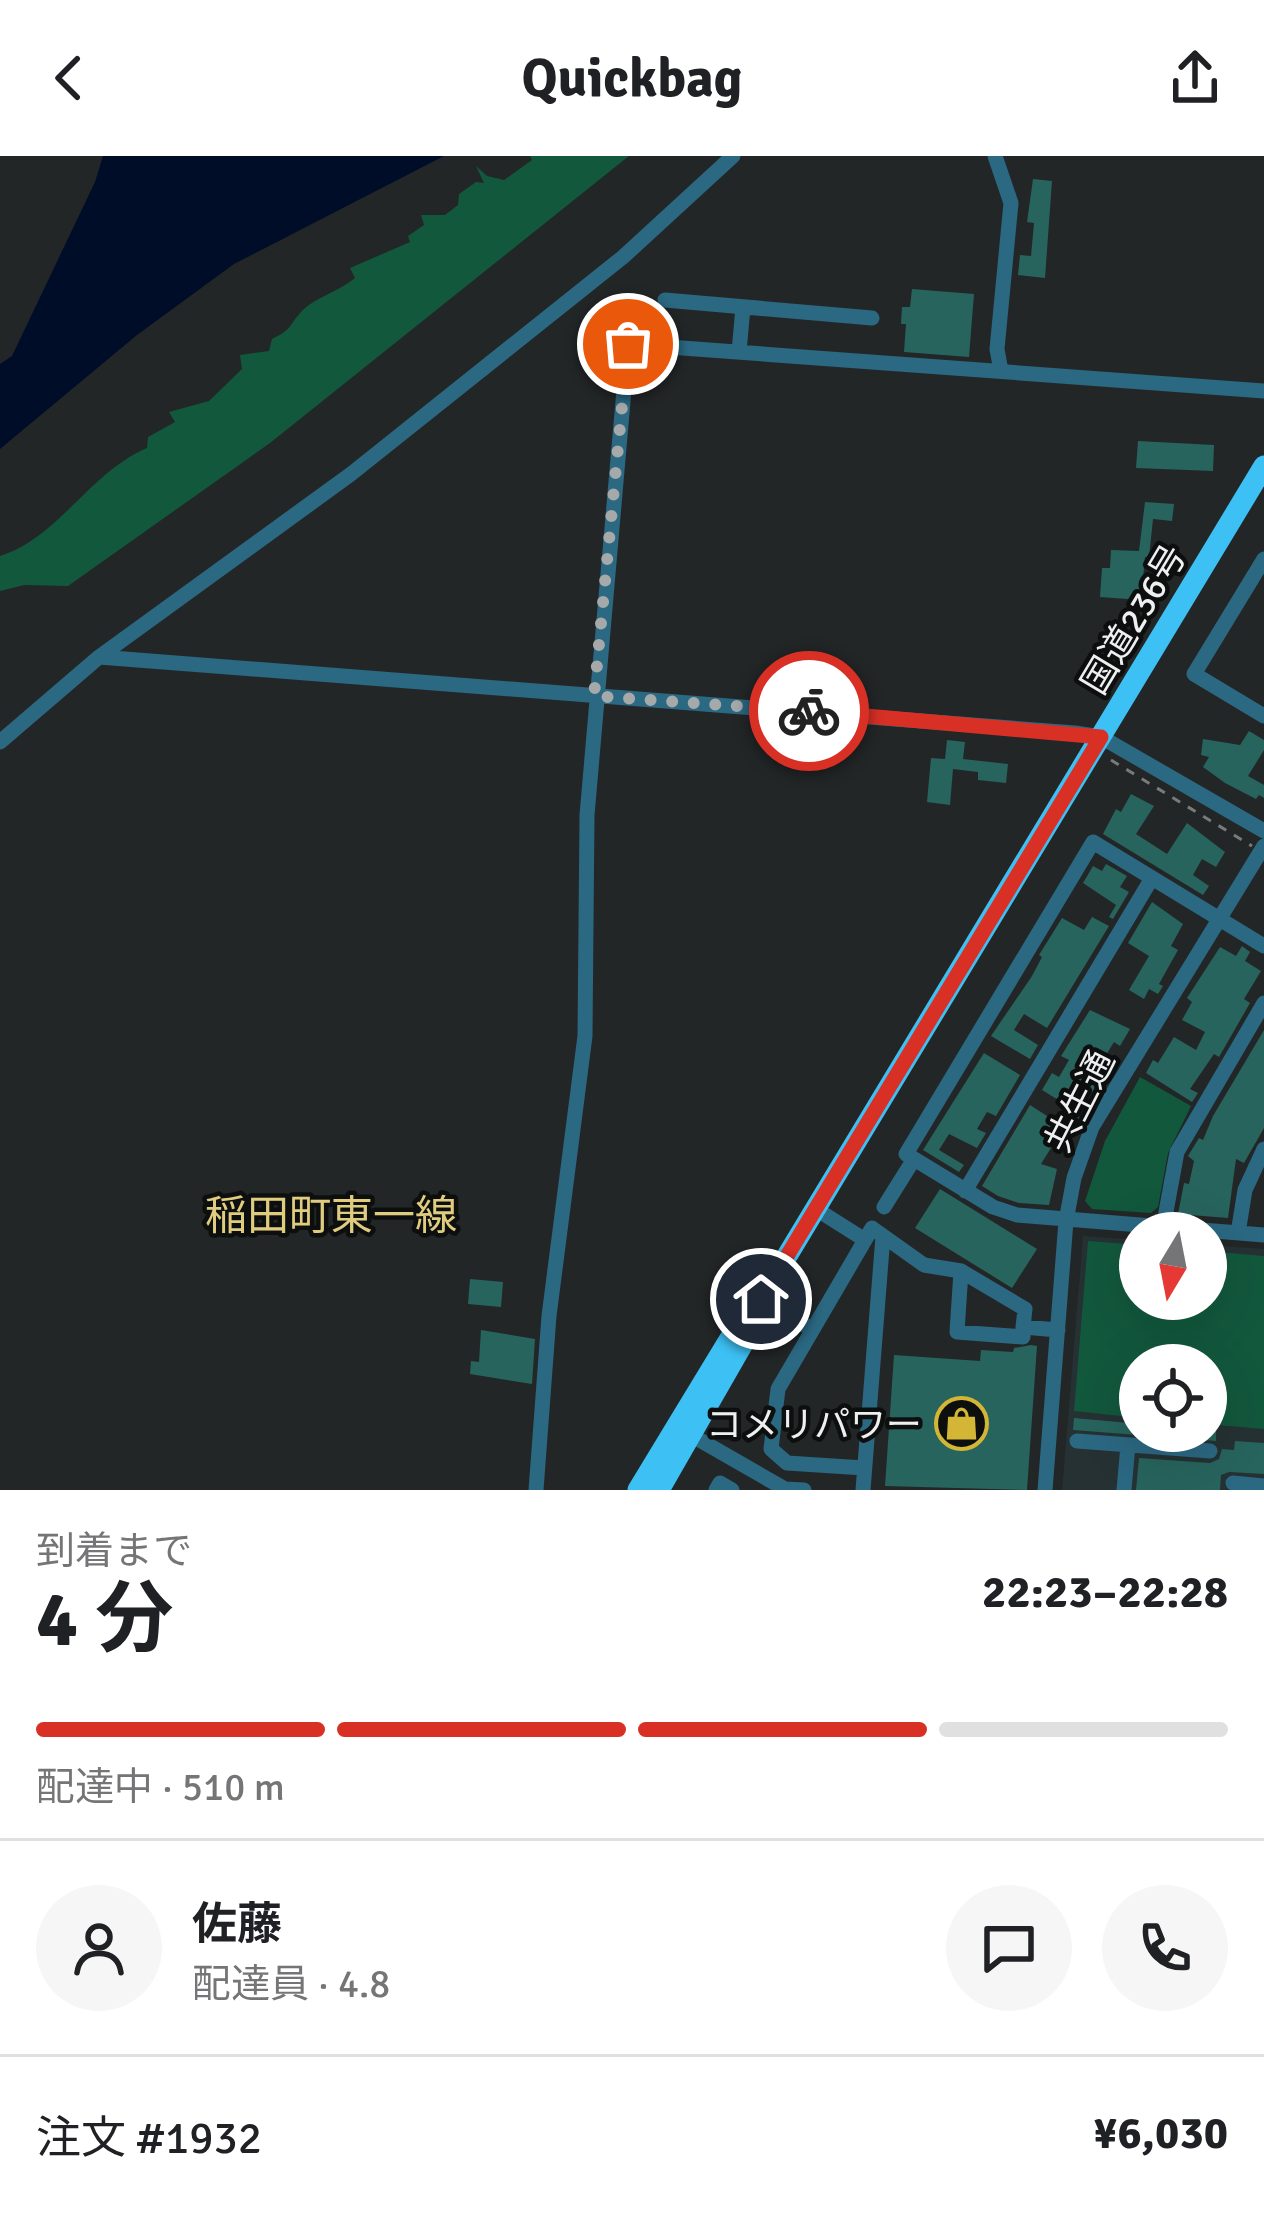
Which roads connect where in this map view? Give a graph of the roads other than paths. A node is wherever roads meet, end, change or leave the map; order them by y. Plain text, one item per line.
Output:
1 (734, 156) edge
2 (995, 156) edge
3 (665, 300) dead end
4 (743, 307) junction
5 (872, 319) dead end
6 (740, 352) junction
7 (1001, 371) junction
8 (1264, 391) edge
9 (1264, 466) edge
10 (1264, 559) edge
11 (99, 657) junction
12 (1264, 692) edge
13 (594, 696) junction
14 (1259, 713) edge
15 (0, 742) edge
16 (1110, 742) junction
17 (1264, 831) edge
18 (1262, 848) edge
19 (1152, 878) junction
20 (1218, 918) junction
21 (1264, 946) edge
22 (1264, 1004) edge
23 (1264, 1149) edge
24 (914, 1159) junction
25 (964, 1191) junction
26 (884, 1207) dead end
27 (816, 1209) junction
28 (1166, 1212) edge
29 (1066, 1220) junction
30 (1119, 1224) edge
31 (1227, 1232) edge
32 (1238, 1233) junction
33 (1264, 1235) edge
34 (883, 1236) junction
35 (865, 1240) junction
36 (961, 1271) junction
37 (761, 1299) junction
38 (1023, 1327) junction
39 (811, 1329) junction
40 (1058, 1330) junction
41 (684, 1431) junction
42 (1077, 1441) dead end
43 (1119, 1444) edge
44 (1127, 1452) edge
45 (779, 1456) junction
46 (864, 1468) junction
47 (760, 1483) edge
48 (1232, 1483) dead end
49 (1264, 1486) edge
50 (536, 1490) edge
51 (638, 1490) edge
52 (659, 1490) edge
53 (716, 1490) edge
54 (732, 1490) edge
55 (803, 1490) edge
56 (862, 1490) edge
57 (1045, 1490) edge
58 (1124, 1490) edge

1 - 11 street
2 - 7 street
3 - 4 street
4 - 5 street
4 - 6 street
6 - 7 street
6 - 13 street
7 - 8 street
9 - 16 highway, 国道236号
10 - 14 street
11 - 13 street
11 - 15 street
12 - 14 street
13 - 16 street
13 - 50 street
16 - 17 street
16 - 27 highway, 国道236号
18 - 20 street, 共生通
19 - 20 street
19 - 24 street
19 - 25 street
20 - 21 street
20 - 29 street, 共生通
22 - 28 street
23 - 32 street
24 - 25 street
24 - 26 street
25 - 29 street
27 - 35 street
27 - 37 highway, 国道236号
29 - 30 street
29 - 40 street, 共生通
31 - 32 street
32 - 33 street
34 - 35 street
34 - 36 street
34 - 46 street
35 - 39 street
36 - 38 street
36 - 38 street
37 - 39 street
37 - 41 highway, 国道236号
38 - 40 street
39 - 45 street
40 - 57 street, 共生通
41 - 47 street
41 - 51 highway, 国道236号
41 - 52 highway, 国道236号
42 - 43 street
44 - 58 street
45 - 46 street
45 - 47 street
46 - 56 street
47 - 55 street
48 - 49 street
53 - 54 street

